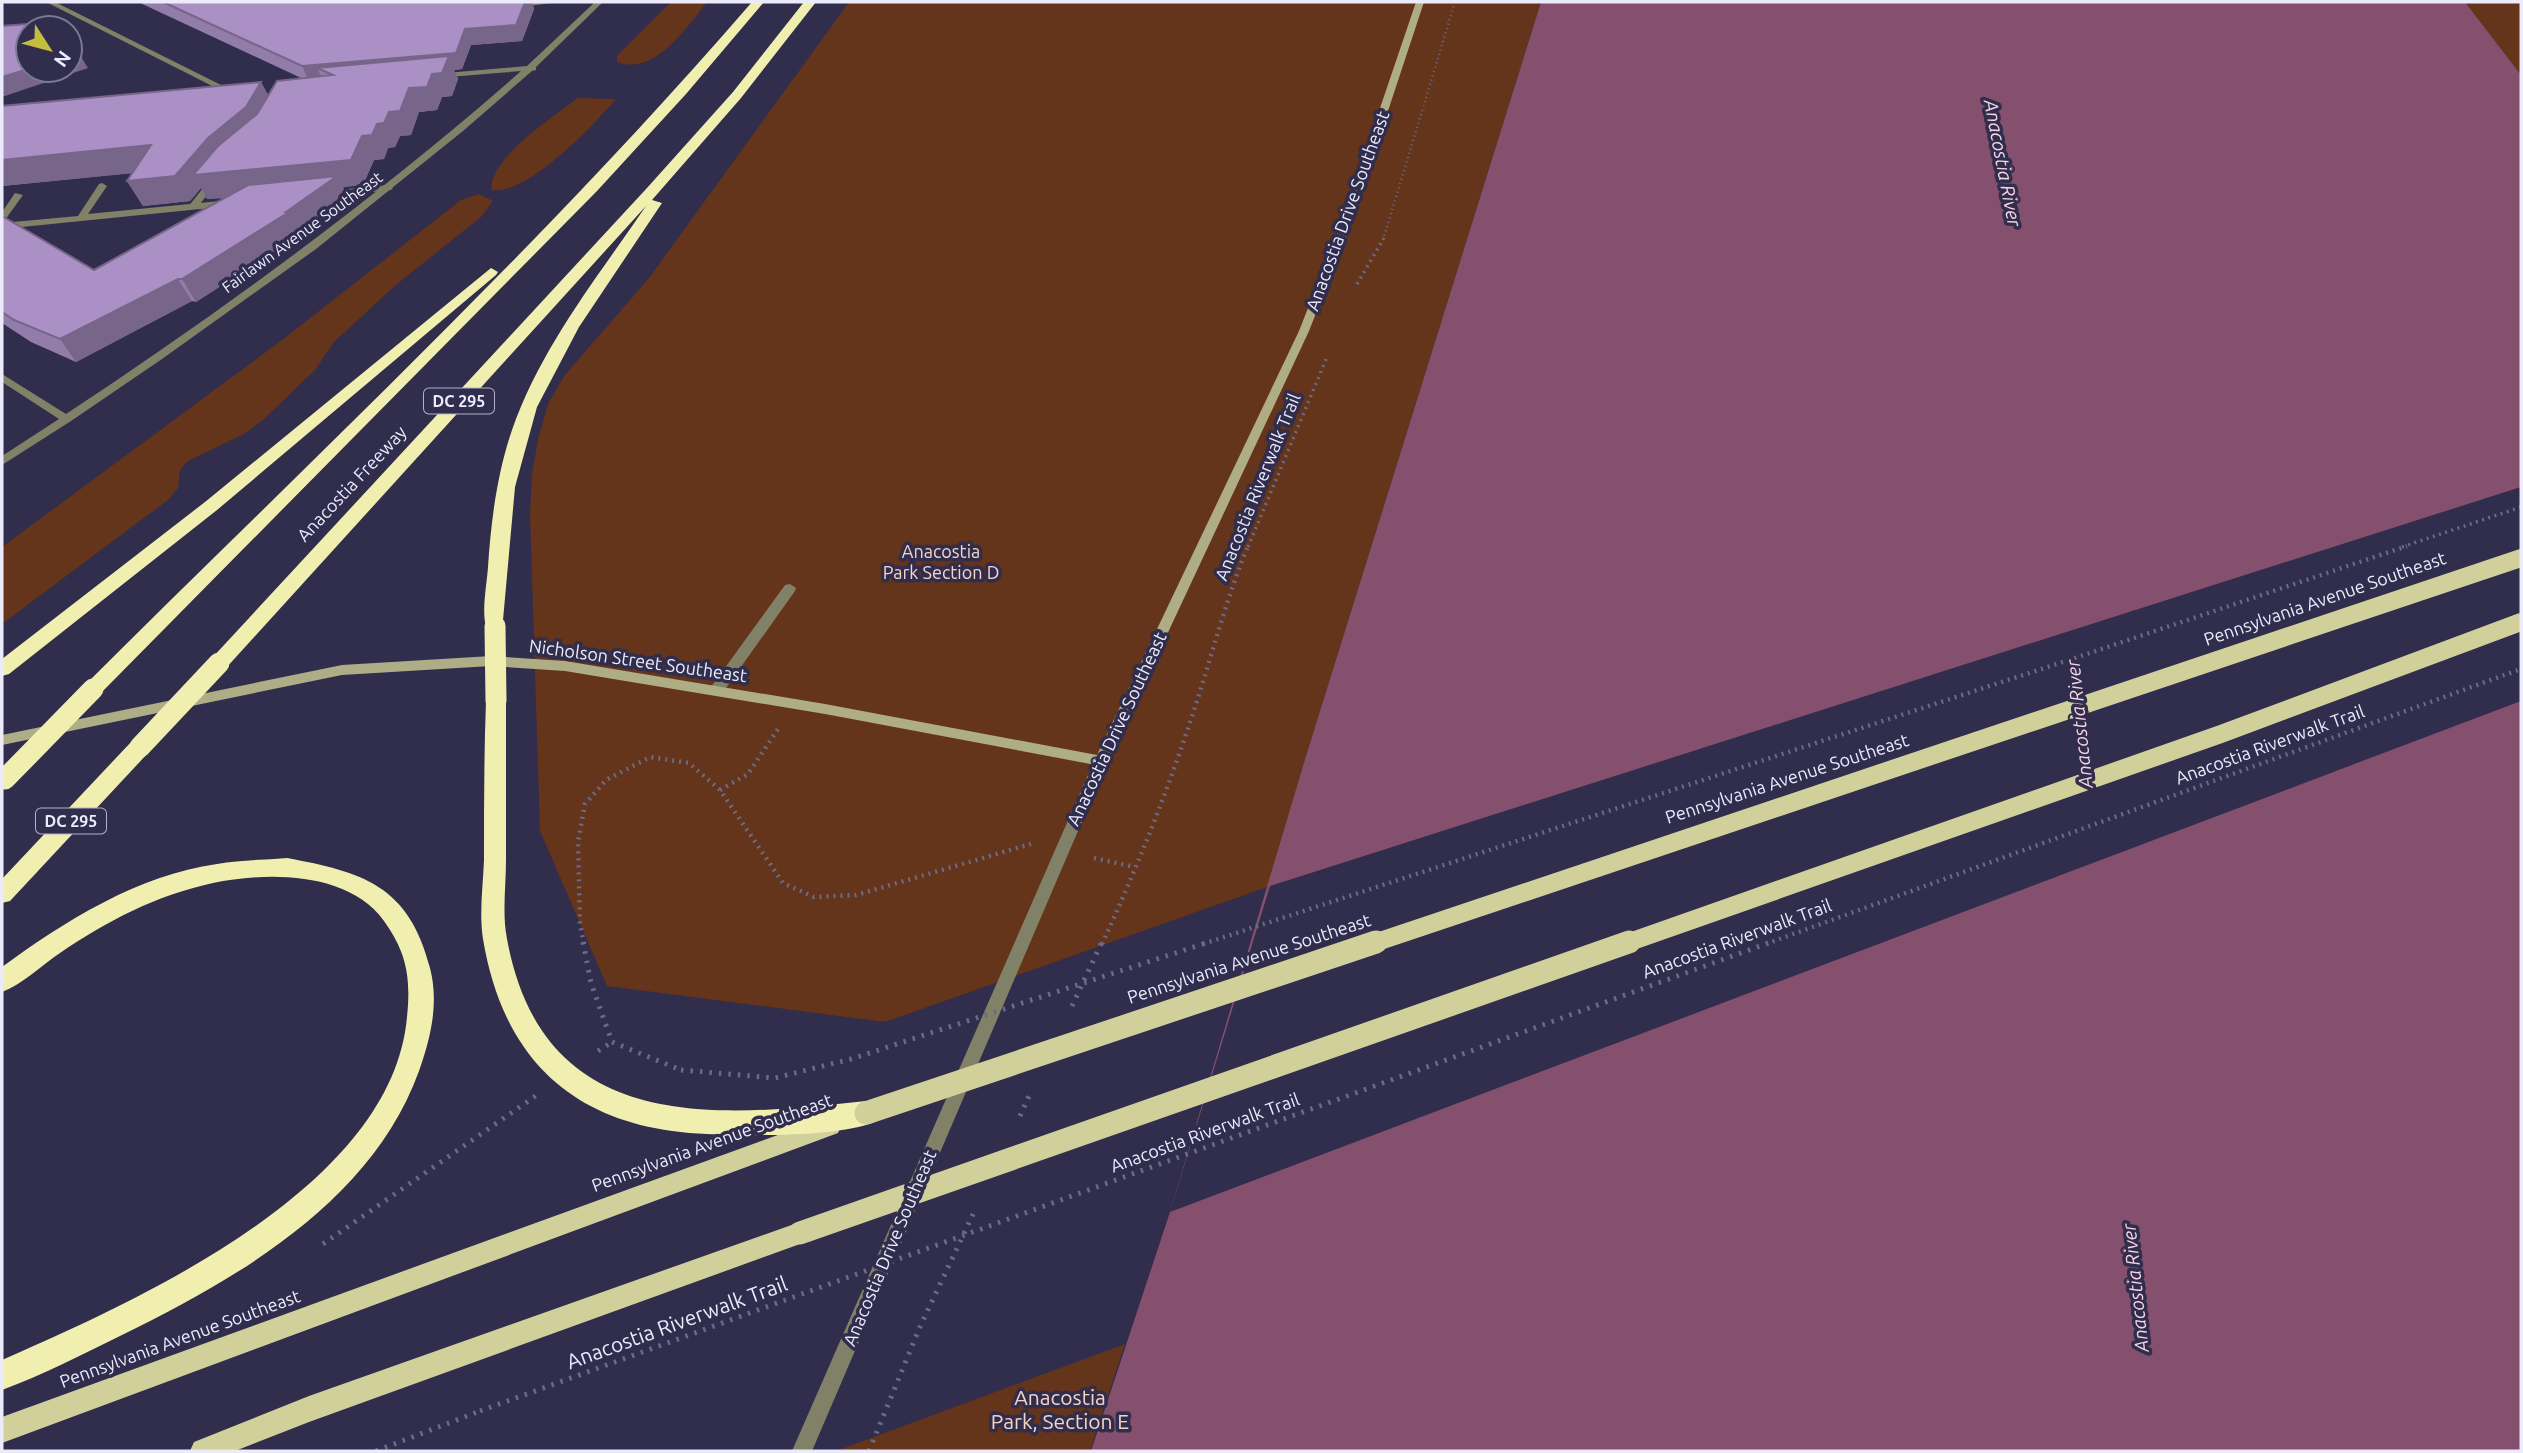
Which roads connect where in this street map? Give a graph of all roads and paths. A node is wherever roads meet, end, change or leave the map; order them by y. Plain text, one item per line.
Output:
1 (50, 2) edge
2 (556, 2) edge
3 (599, 2) edge
4 (758, 2) edge
5 (810, 2) edge
6 (1420, 2) edge
7 (1455, 2) edge
8 (501, 7) edge
9 (533, 68) junction
10 (428, 77) edge
11 (221, 95) edge
12 (698, 139) junction
13 (222, 171) edge
14 (102, 186) dead end
15 (388, 188) junction
16 (592, 188) junction
17 (18, 195) dead end
18 (313, 195) edge
19 (247, 202) edge
20 (193, 207) junction
21 (2, 218) edge
22 (81, 218) junction
23 (2, 226) edge
24 (1356, 288) dead end
25 (1330, 351) dead end
26 (2, 377) edge
27 (67, 419) junction
28 (2, 461) edge
29 (2521, 507) edge
30 (2521, 558) edge
31 (789, 588) dead end
32 (2521, 622) edge
33 (2, 669) edge
34 (2521, 669) edge
35 (716, 691) junction
36 (778, 729) dead end
37 (2, 740) edge
38 (1101, 761) junction
39 (3, 780) edge
40 (720, 790) junction
41 (1035, 843) dead end
42 (1088, 857) dead end
43 (1135, 867) junction
44 (2, 894) edge
45 (2, 981) edge
46 (1068, 1014) dead end
47 (548, 1088) dead end
48 (1032, 1090) dead end
49 (866, 1112) junction
50 (1014, 1127) dead end
51 (979, 1203) dead end
52 (315, 1249) dead end
53 (2, 1375) edge
54 (2, 1430) edge
55 (203, 1451) edge
56 (376, 1451) edge
57 (802, 1451) edge
58 (869, 1451) edge

1 - 11 street
2 - 8 street
3 - 9 street, Fairlawn Avenue Southeast
4 - 16 highway, Anacostia Freeway / DC 295
5 - 12 highway, Anacostia Freeway / DC 295
6 - 38 street, Anacostia Drive Southeast
7 - 24 path
9 - 10 street
9 - 15 street, Fairlawn Avenue Southeast
12 - 44 highway, Anacostia Freeway / DC 295, bridge
12 - 49 highway, bridge
13 - 20 street
14 - 22 street
15 - 18 street
15 - 27 street, Fairlawn Avenue Southeast
16 - 33 highway
16 - 39 highway, Anacostia Freeway / DC 295, bridge
17 - 21 street
19 - 20 street
20 - 22 street
22 - 23 street
25 - 43 path, Anacostia Riverwalk Trail
26 - 27 street
27 - 28 street, Fairlawn Avenue Southeast
29 - 40 path, bridge
30 - 49 main road, Pennsylvania Avenue Southeast, bridge
31 - 35 street
32 - 55 main road, bridge
34 - 56 path, Anacostia Riverwalk Trail, bridge
35 - 37 street, Nicholson Street Southeast
35 - 38 street, Nicholson Street Southeast
36 - 40 path
38 - 57 street, Anacostia Drive Southeast
40 - 41 path
42 - 43 path
43 - 46 path, Anacostia Riverwalk Trail
45 - 53 highway
47 - 52 path
48 - 50 path
49 - 54 main road, Pennsylvania Avenue Southeast
51 - 58 path

